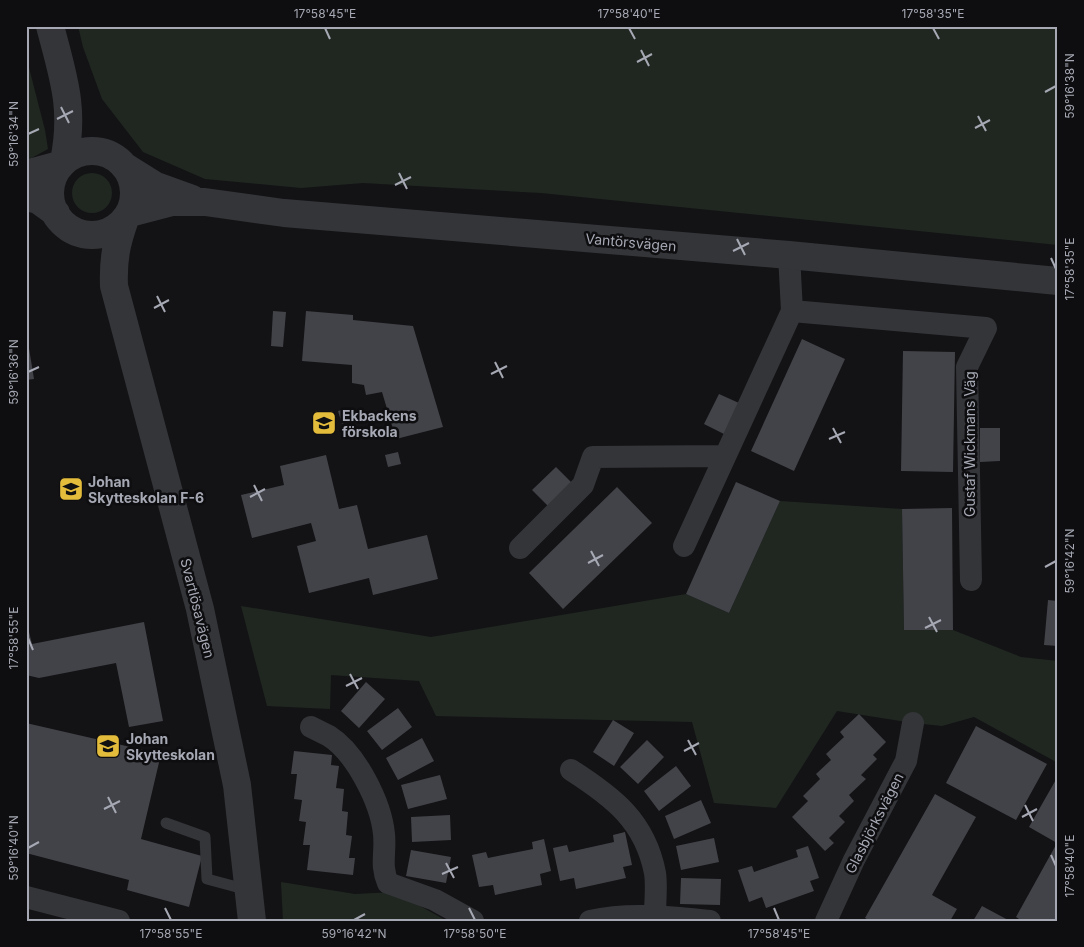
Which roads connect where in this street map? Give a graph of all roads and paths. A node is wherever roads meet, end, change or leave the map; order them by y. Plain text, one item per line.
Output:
1 (50, 26) edge
2 (65, 86) junction
3 (119, 162) junction
4 (61, 163) junction
5 (26, 174) edge
6 (26, 197) edge
7 (205, 202) junction
8 (127, 216) junction
9 (60, 219) junction
10 (789, 256) junction
11 (1058, 281) edge
12 (118, 301) junction
13 (792, 311) junction
14 (724, 456) junction
15 (684, 546) dead end
16 (520, 548) dead end
17 (971, 580) dead end
18 (912, 723) dead end
19 (311, 727) dead end
20 (571, 770) dead end
21 (166, 822) dead end
22 (250, 891) junction
23 (26, 897) edge
24 (655, 915) junction
25 (119, 921) edge
26 (252, 921) edge
27 (473, 921) edge
28 (590, 921) edge
29 (710, 921) edge
30 (826, 921) edge

1 - 2 street
2 - 3 street
2 - 4 street
3 - 4 street
3 - 7 street, Vantörsvägen
3 - 8 street
4 - 5 street
4 - 9 street
6 - 9 street
7 - 8 street, Vantörsvägen
7 - 10 street, Vantörsvägen
8 - 9 street
8 - 12 street, Svartlösavägen
9 - 12 street, Svartlösavägen
10 - 11 street, Vantörsvägen
10 - 13 street
12 - 22 street, Svartlösavägen
13 - 14 street
13 - 17 street, Gustaf Wickmans Väg
14 - 15 street
14 - 16 street
18 - 30 street, Glasbjörksvägen
19 - 27 street
20 - 24 street
21 - 22 lane
22 - 26 street, Svartlösavägen
23 - 25 street
24 - 28 street
24 - 29 street

